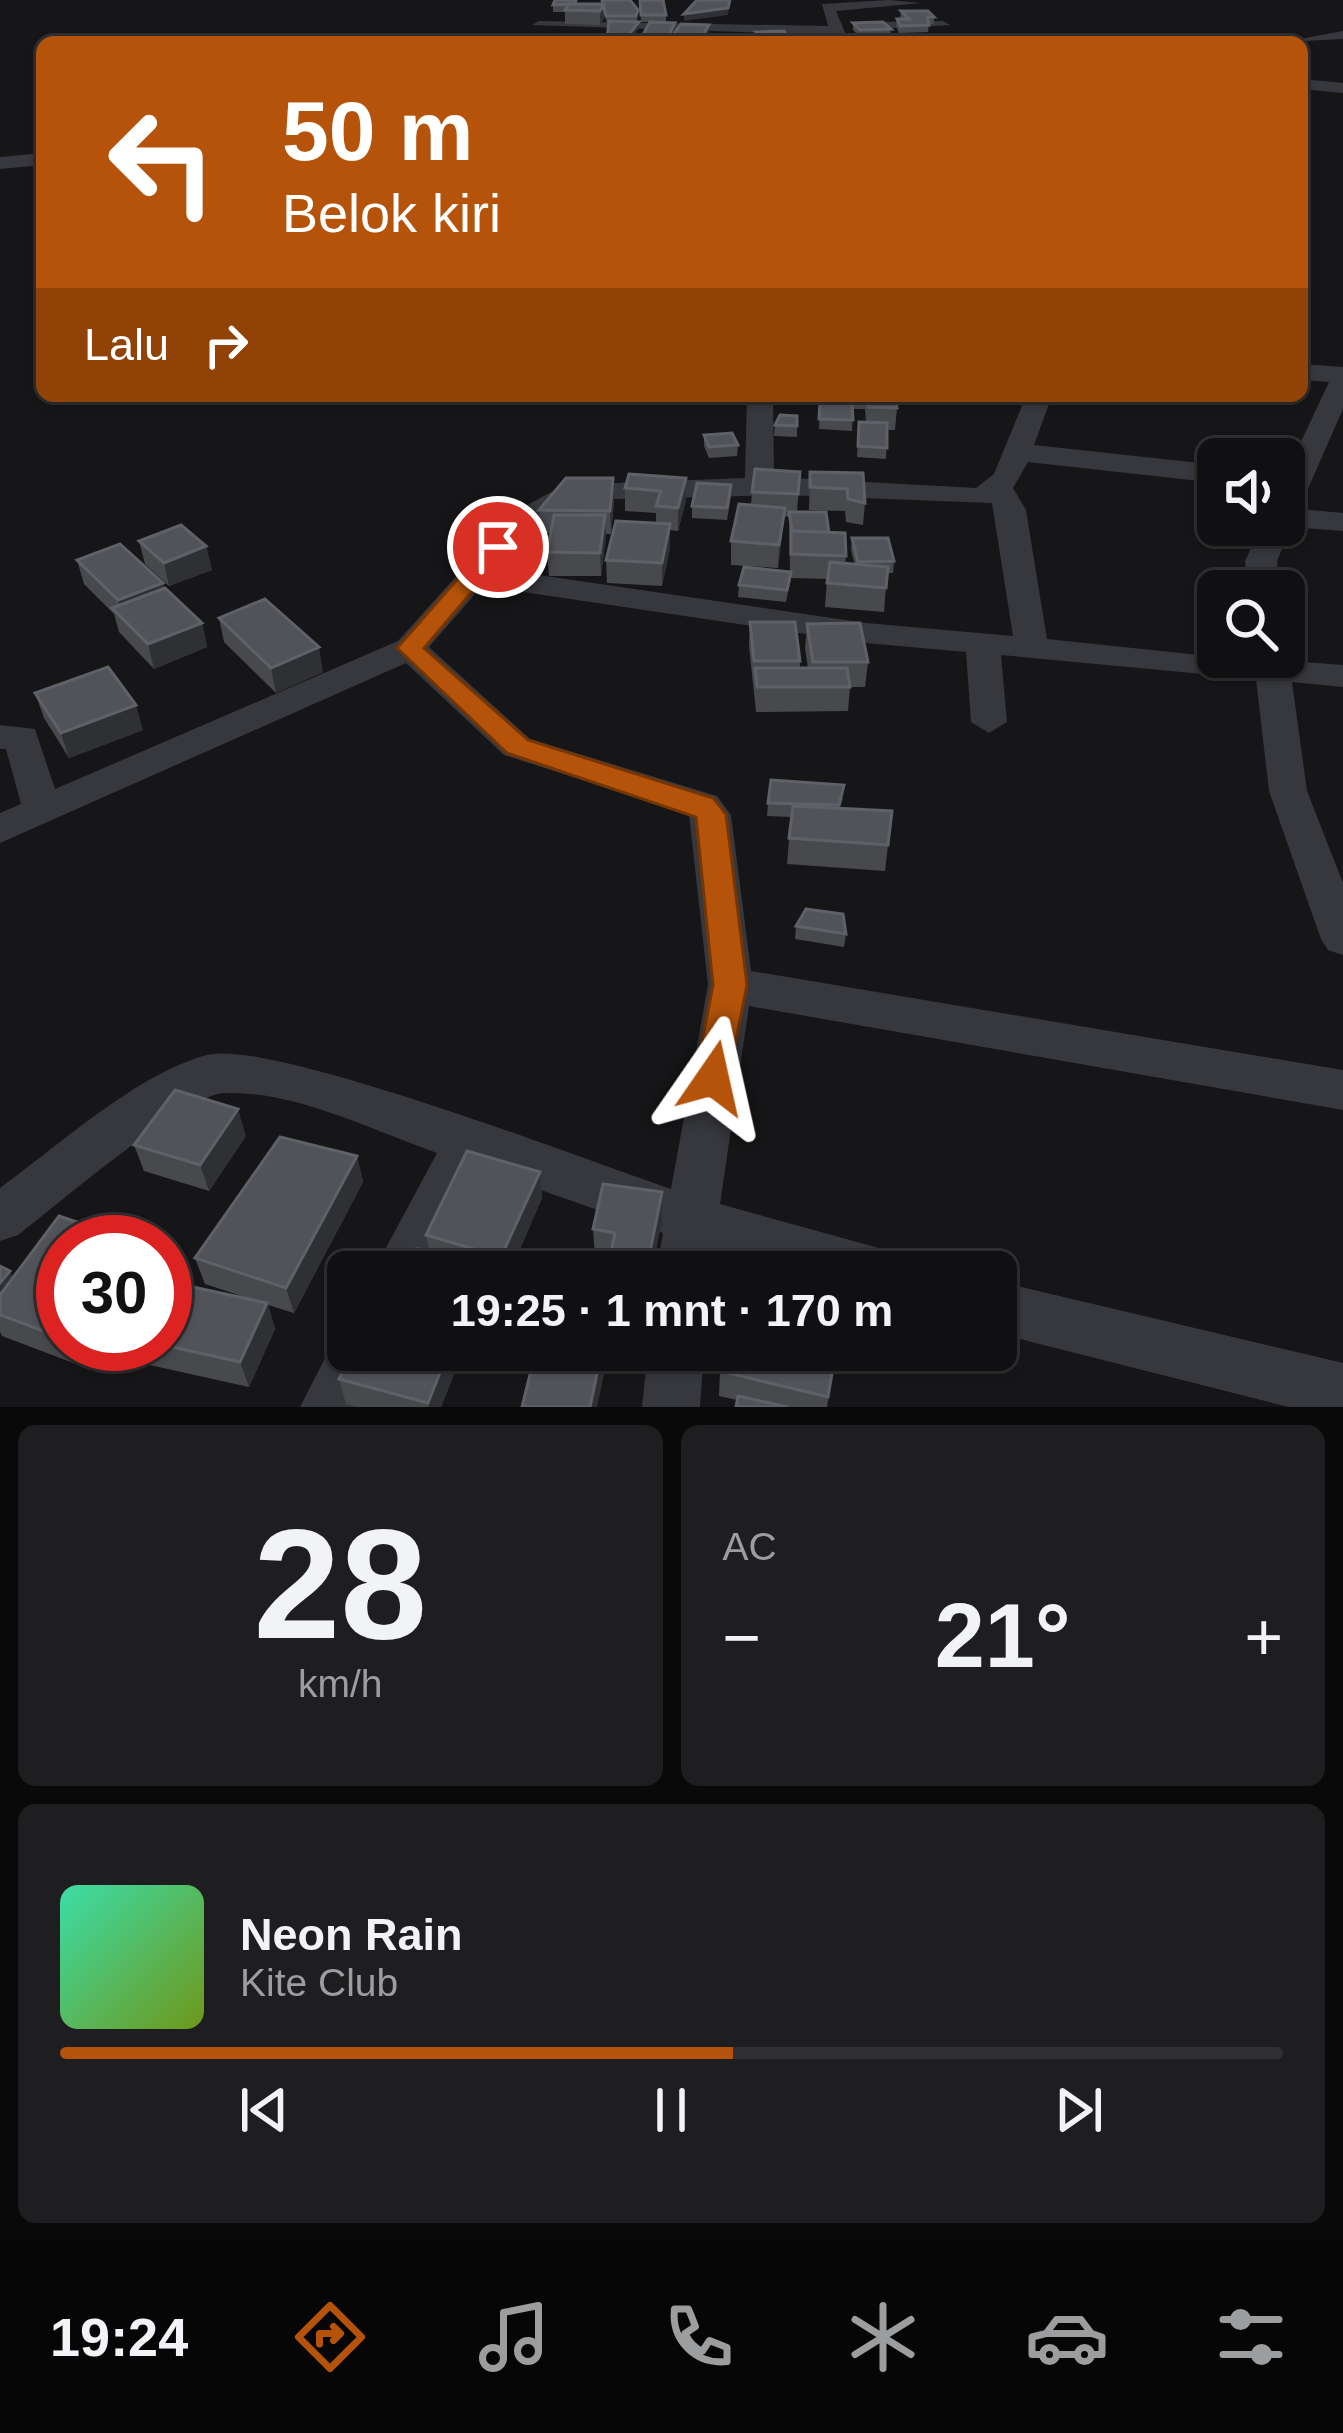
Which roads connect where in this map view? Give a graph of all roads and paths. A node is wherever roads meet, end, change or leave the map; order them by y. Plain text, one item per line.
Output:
1 (911, 2) edge
2 (537, 3) dead end
3 (676, 6) dead end
4 (539, 25) junction
5 (675, 26) junction
6 (834, 33) edge
7 (1343, 35) edge
8 (542, 36) edge
9 (1308, 40) edge
10 (1308, 85) edge
11 (1343, 88) edge
12 (36, 160) edge
13 (0, 163) edge
14 (1308, 373) edge
15 (1343, 378) edge
16 (760, 402) edge
17 (1037, 402) edge
18 (1017, 452) junction
19 (1305, 453) edge
20 (1197, 472) edge
21 (759, 487) junction
22 (999, 489) junction
23 (1305, 516) edge
24 (1343, 522) edge
25 (472, 575) junction
26 (983, 644) junction
27 (410, 648) junction
28 (1032, 649) junction
29 (1197, 659) edge
30 (1305, 669) edge
31 (1343, 676) edge
32 (1273, 678) edge
33 (989, 722) dead end
34 (0, 737) edge
35 (42, 812) junction
36 (0, 829) edge
37 (1343, 939) edge
38 (730, 985) junction
39 (1343, 1090) edge
40 (469, 1143) junction
41 (0, 1217) edge
42 (688, 1218) junction
43 (411, 1251) edge
44 (685, 1251) edge
45 (802, 1251) edge
46 (1017, 1312) edge
47 (348, 1371) edge
48 (674, 1371) edge
49 (1343, 1392) edge
50 (329, 1407) edge
51 (671, 1407) edge

1 - 6 street
1 - 6 street
2 - 4 street
3 - 5 street
4 - 5 street
4 - 8 street
5 - 6 street
7 - 9 street
10 - 11 street
12 - 13 street
14 - 15 street
15 - 19 street
16 - 21 street
17 - 18 street
18 - 20 street
18 - 22 street
21 - 22 street
21 - 25 street
22 - 28 street
23 - 24 street
25 - 26 street
25 - 27 street
26 - 28 street
26 - 33 street
27 - 35 street
27 - 38 street
28 - 29 street
30 - 31 street
32 - 37 street
34 - 35 street
35 - 36 street
38 - 39 street
38 - 42 street
40 - 41 street
40 - 42 street
40 - 43 street
42 - 44 street
42 - 45 street
46 - 49 street
47 - 50 street
48 - 51 street

